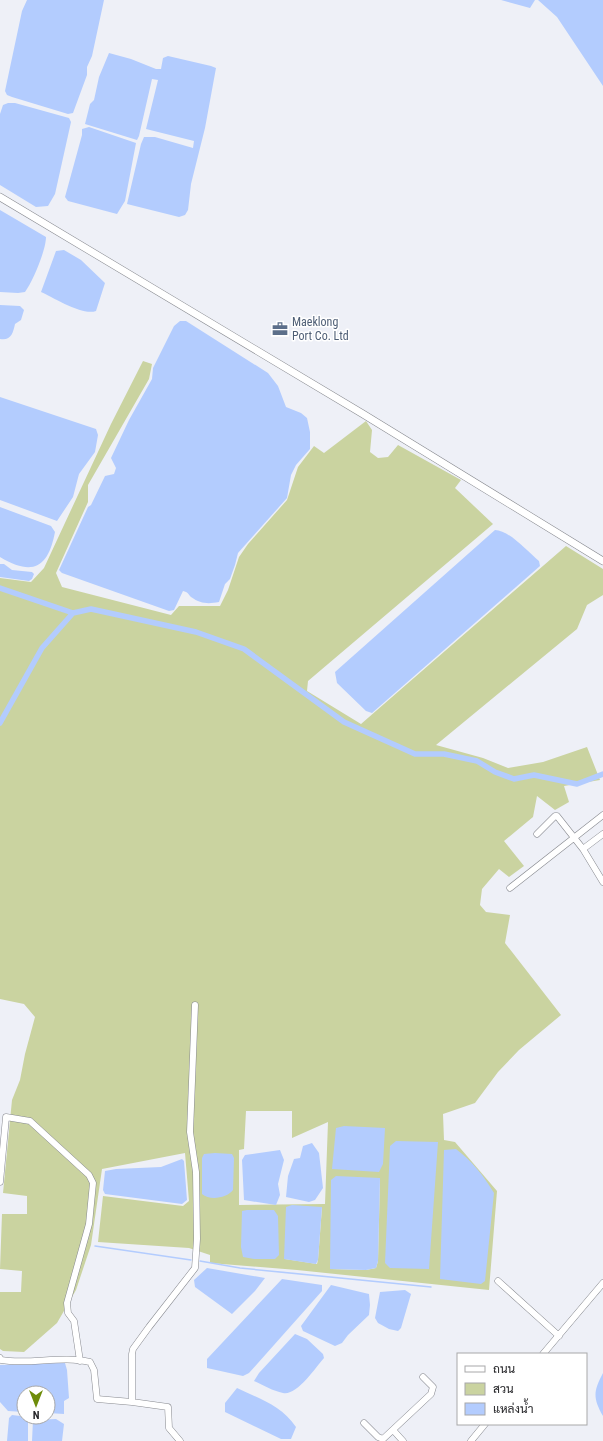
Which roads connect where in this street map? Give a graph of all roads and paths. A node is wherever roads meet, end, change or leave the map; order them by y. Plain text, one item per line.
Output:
1 (0, 197) edge
2 (603, 561) edge
3 (603, 815) edge
4 (537, 834) dead end
5 (603, 834) edge
6 (574, 837) junction
7 (583, 849) junction
8 (603, 882) edge
9 (510, 888) dead end
10 (195, 1005) dead end
11 (0, 1182) edge
12 (498, 1282) dead end
13 (603, 1283) edge
14 (559, 1336) junction
15 (545, 1353) edge
16 (0, 1358) edge
17 (80, 1361) junction
18 (424, 1377) dead end
19 (132, 1402) junction
20 (364, 1423) dead end
21 (484, 1425) edge
22 (393, 1430) junction
23 (180, 1441) edge
24 (403, 1441) edge
25 (471, 1441) edge

1 - 2 street
3 - 6 street
4 - 6 street
5 - 7 street
6 - 7 street
6 - 9 street
7 - 8 street
10 - 19 street
11 - 17 street
12 - 14 street
13 - 14 street
14 - 15 street
16 - 17 street
17 - 19 street
18 - 22 street
19 - 23 street
20 - 22 street
21 - 25 street
22 - 24 street

